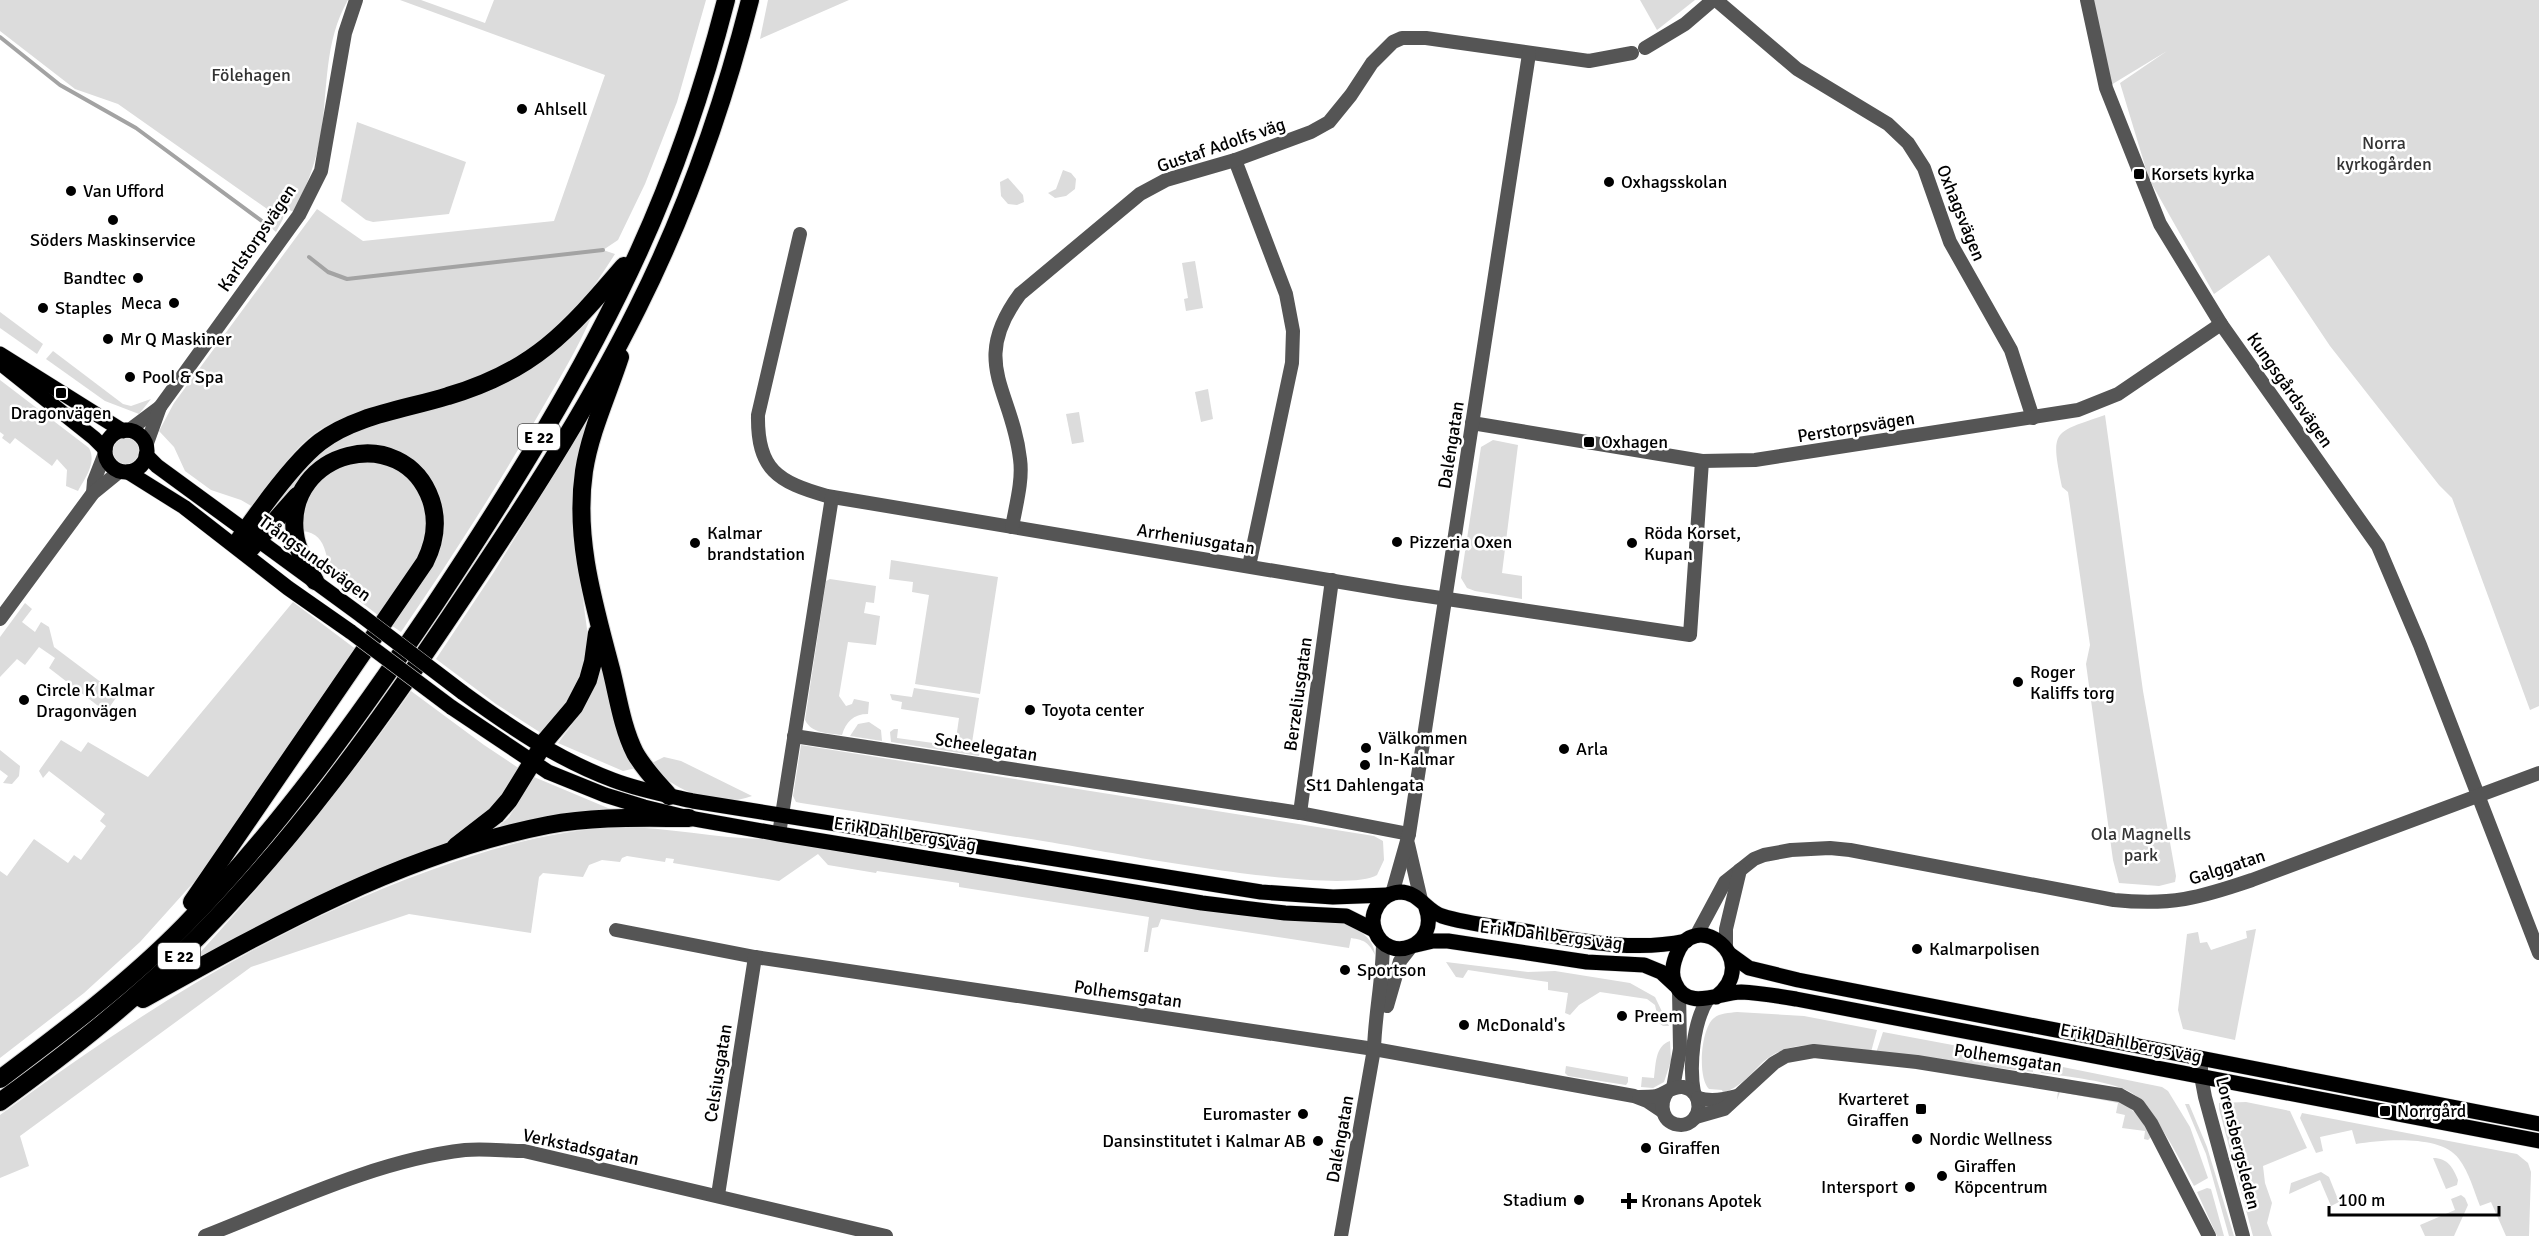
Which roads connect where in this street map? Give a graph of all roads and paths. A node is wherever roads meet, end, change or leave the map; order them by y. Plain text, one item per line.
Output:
1 (356, 0) edge
2 (726, 0) edge
3 (750, 0) edge
4 (1714, 0) edge
5 (2087, 0) edge
6 (1528, 54) junction
7 (1235, 160) junction
8 (800, 234) dead end
9 (641, 247) junction
10 (636, 310) junction
11 (2221, 324) junction
12 (0, 354) edge
13 (0, 363) edge
14 (160, 407) junction
15 (2033, 418) junction
16 (1472, 423) junction
17 (125, 431) junction
18 (146, 450) junction
19 (105, 451) junction
20 (1701, 460) junction
21 (124, 472) junction
22 (93, 493) junction
23 (298, 495) junction
24 (832, 497) junction
25 (183, 507) junction
26 (1012, 527) junction
27 (248, 540) junction
28 (1249, 566) junction
29 (1332, 580) junction
30 (315, 581) junction
31 (1446, 598) junction
32 (325, 613) junction
33 (0, 619) edge
34 (598, 623) junction
35 (462, 693) joint
36 (452, 707) joint
37 (794, 736) junction
38 (537, 755) junction
39 (2539, 773) edge
40 (669, 796) junction
41 (2477, 796) junction
42 (1300, 813) junction
43 (782, 816) junction
44 (689, 818) junction
45 (779, 834) junction
46 (1409, 838) junction
47 (442, 855) junction
48 (1740, 870) junction
49 (1390, 895) junction
50 (1424, 904) junction
51 (616, 930) dead end
52 (1379, 936) junction
53 (1691, 939) junction
54 (1413, 946) junction
55 (1728, 951) junction
56 (2539, 952) edge
57 (755, 957) junction
58 (147, 961) junction
59 (1677, 988) junction
60 (1712, 998) junction
61 (110, 1018) junction
62 (1374, 1049) junction
63 (2201, 1058) junction
64 (2201, 1076) junction
65 (0, 1079) edge
66 (1670, 1090) junction
67 (1696, 1095) junction
68 (1634, 1096) junction
69 (1737, 1096) junction
70 (0, 1102) edge
71 (1662, 1111) junction
72 (1696, 1117) junction
73 (2539, 1124) edge
74 (2539, 1141) edge
75 (718, 1195) junction
76 (204, 1236) edge
77 (886, 1236) edge
78 (1341, 1236) edge
79 (2209, 1236) edge
80 (2243, 1236) edge

1 - 14 street, Karlstorpsvägen
2 - 9 highway, E 22
3 - 10 highway, E 22
4 - 6 street, Gustaf Adolfs väg
4 - 15 street, Oxhagsvägen
5 - 11 street, Kungsgårdsvägen
6 - 7 street, Gustaf Adolfs väg
6 - 16 street, Daléngatan
7 - 26 street, Gustaf Adolfs väg
7 - 28 street
8 - 24 street, Arrheniusgatan
9 - 27 highway
9 - 58 highway, E 22
10 - 34 highway
10 - 61 highway, E 22
11 - 15 street, Perstorpsvägen
11 - 41 street, Kungsgårdsvägen
12 - 17 main road
13 - 19 main road
14 - 17 street, Karlstorpsvägen
14 - 18 street, Karlstorpsvägen
15 - 20 street, Perstorpsvägen
16 - 20 street, Perstorpsvägen
16 - 31 street, Daléngatan
17 - 18 main road
17 - 19 main road
18 - 21 main road
18 - 27 main road, Trångsundsvägen
19 - 21 main road
19 - 22 street
20 - 31 street, Arrheniusgatan
21 - 22 street
21 - 25 main road, Trångsundsvägen
22 - 33 street
23 - 27 highway
23 - 30 highway
23 - 58 highway
24 - 26 street, Arrheniusgatan
24 - 37 street
25 - 27 main road, Trångsundsvägen
25 - 32 main road, Trångsundsvägen
26 - 28 street, Arrheniusgatan
27 - 30 main road, Trångsundsvägen
27 - 32 main road, Trångsundsvägen
28 - 29 street, Arrheniusgatan
29 - 31 street, Arrheniusgatan
29 - 42 street, Berzeliusgatan
30 - 35 main road, Trångsundsvägen, bridge
31 - 46 street, Daléngatan
32 - 36 main road, Trångsundsvägen, bridge
34 - 38 highway
34 - 40 highway
35 - 38 main road, Erik Dahlbergs väg
36 - 38 main road, Erik Dahlbergs väg
37 - 42 street, Scheelegatan
37 - 43 street
38 - 40 main road, Erik Dahlbergs väg
38 - 44 main road, Erik Dahlbergs väg
38 - 47 highway
39 - 41 street, Galggatan
40 - 43 main road, Erik Dahlbergs väg
41 - 48 street, Galggatan
41 - 56 street, Kungsgårdsvägen
42 - 46 street, Scheelegatan
43 - 45 street
43 - 49 main road, Erik Dahlbergs väg
44 - 45 main road, Erik Dahlbergs väg
44 - 47 highway
45 - 52 main road, Erik Dahlbergs väg
46 - 49 street, Daléngatan
46 - 50 street, Daléngatan
47 - 61 highway
48 - 53 street, Galggatan
48 - 55 street
49 - 50 main road, Erik Dahlbergs väg
49 - 52 main road
50 - 53 main road, Erik Dahlbergs väg
50 - 54 main road
51 - 57 street, Polhemsgatan
52 - 54 main road, Erik Dahlbergs väg
52 - 62 street, Daléngatan
53 - 55 main road, Erik Dahlbergs väg
53 - 59 main road
54 - 59 main road, Erik Dahlbergs väg
54 - 62 street, Daléngatan
55 - 60 main road
55 - 63 main road, Erik Dahlbergs väg
57 - 62 street, Polhemsgatan
57 - 75 street, Celsiusgatan
58 - 65 highway, E 22
59 - 60 main road, Erik Dahlbergs väg
59 - 66 street
60 - 64 main road, Erik Dahlbergs väg
60 - 67 street
61 - 70 highway, E 22
62 - 68 street, Polhemsgatan
62 - 78 street, Daléngatan
63 - 64 street, Lorensbergsleden
63 - 73 main road, Erik Dahlbergs väg
64 - 74 main road, Erik Dahlbergs väg
64 - 80 street, Lorensbergsleden
66 - 67 street
66 - 68 street, Polhemsgatan
66 - 71 street
67 - 69 street
67 - 72 street
68 - 71 street, Polhemsgatan
69 - 72 street, Polhemsgatan
69 - 79 street, Polhemsgatan
71 - 72 street
75 - 76 street, Verkstadsgatan
75 - 77 street, Verkstadsgatan

